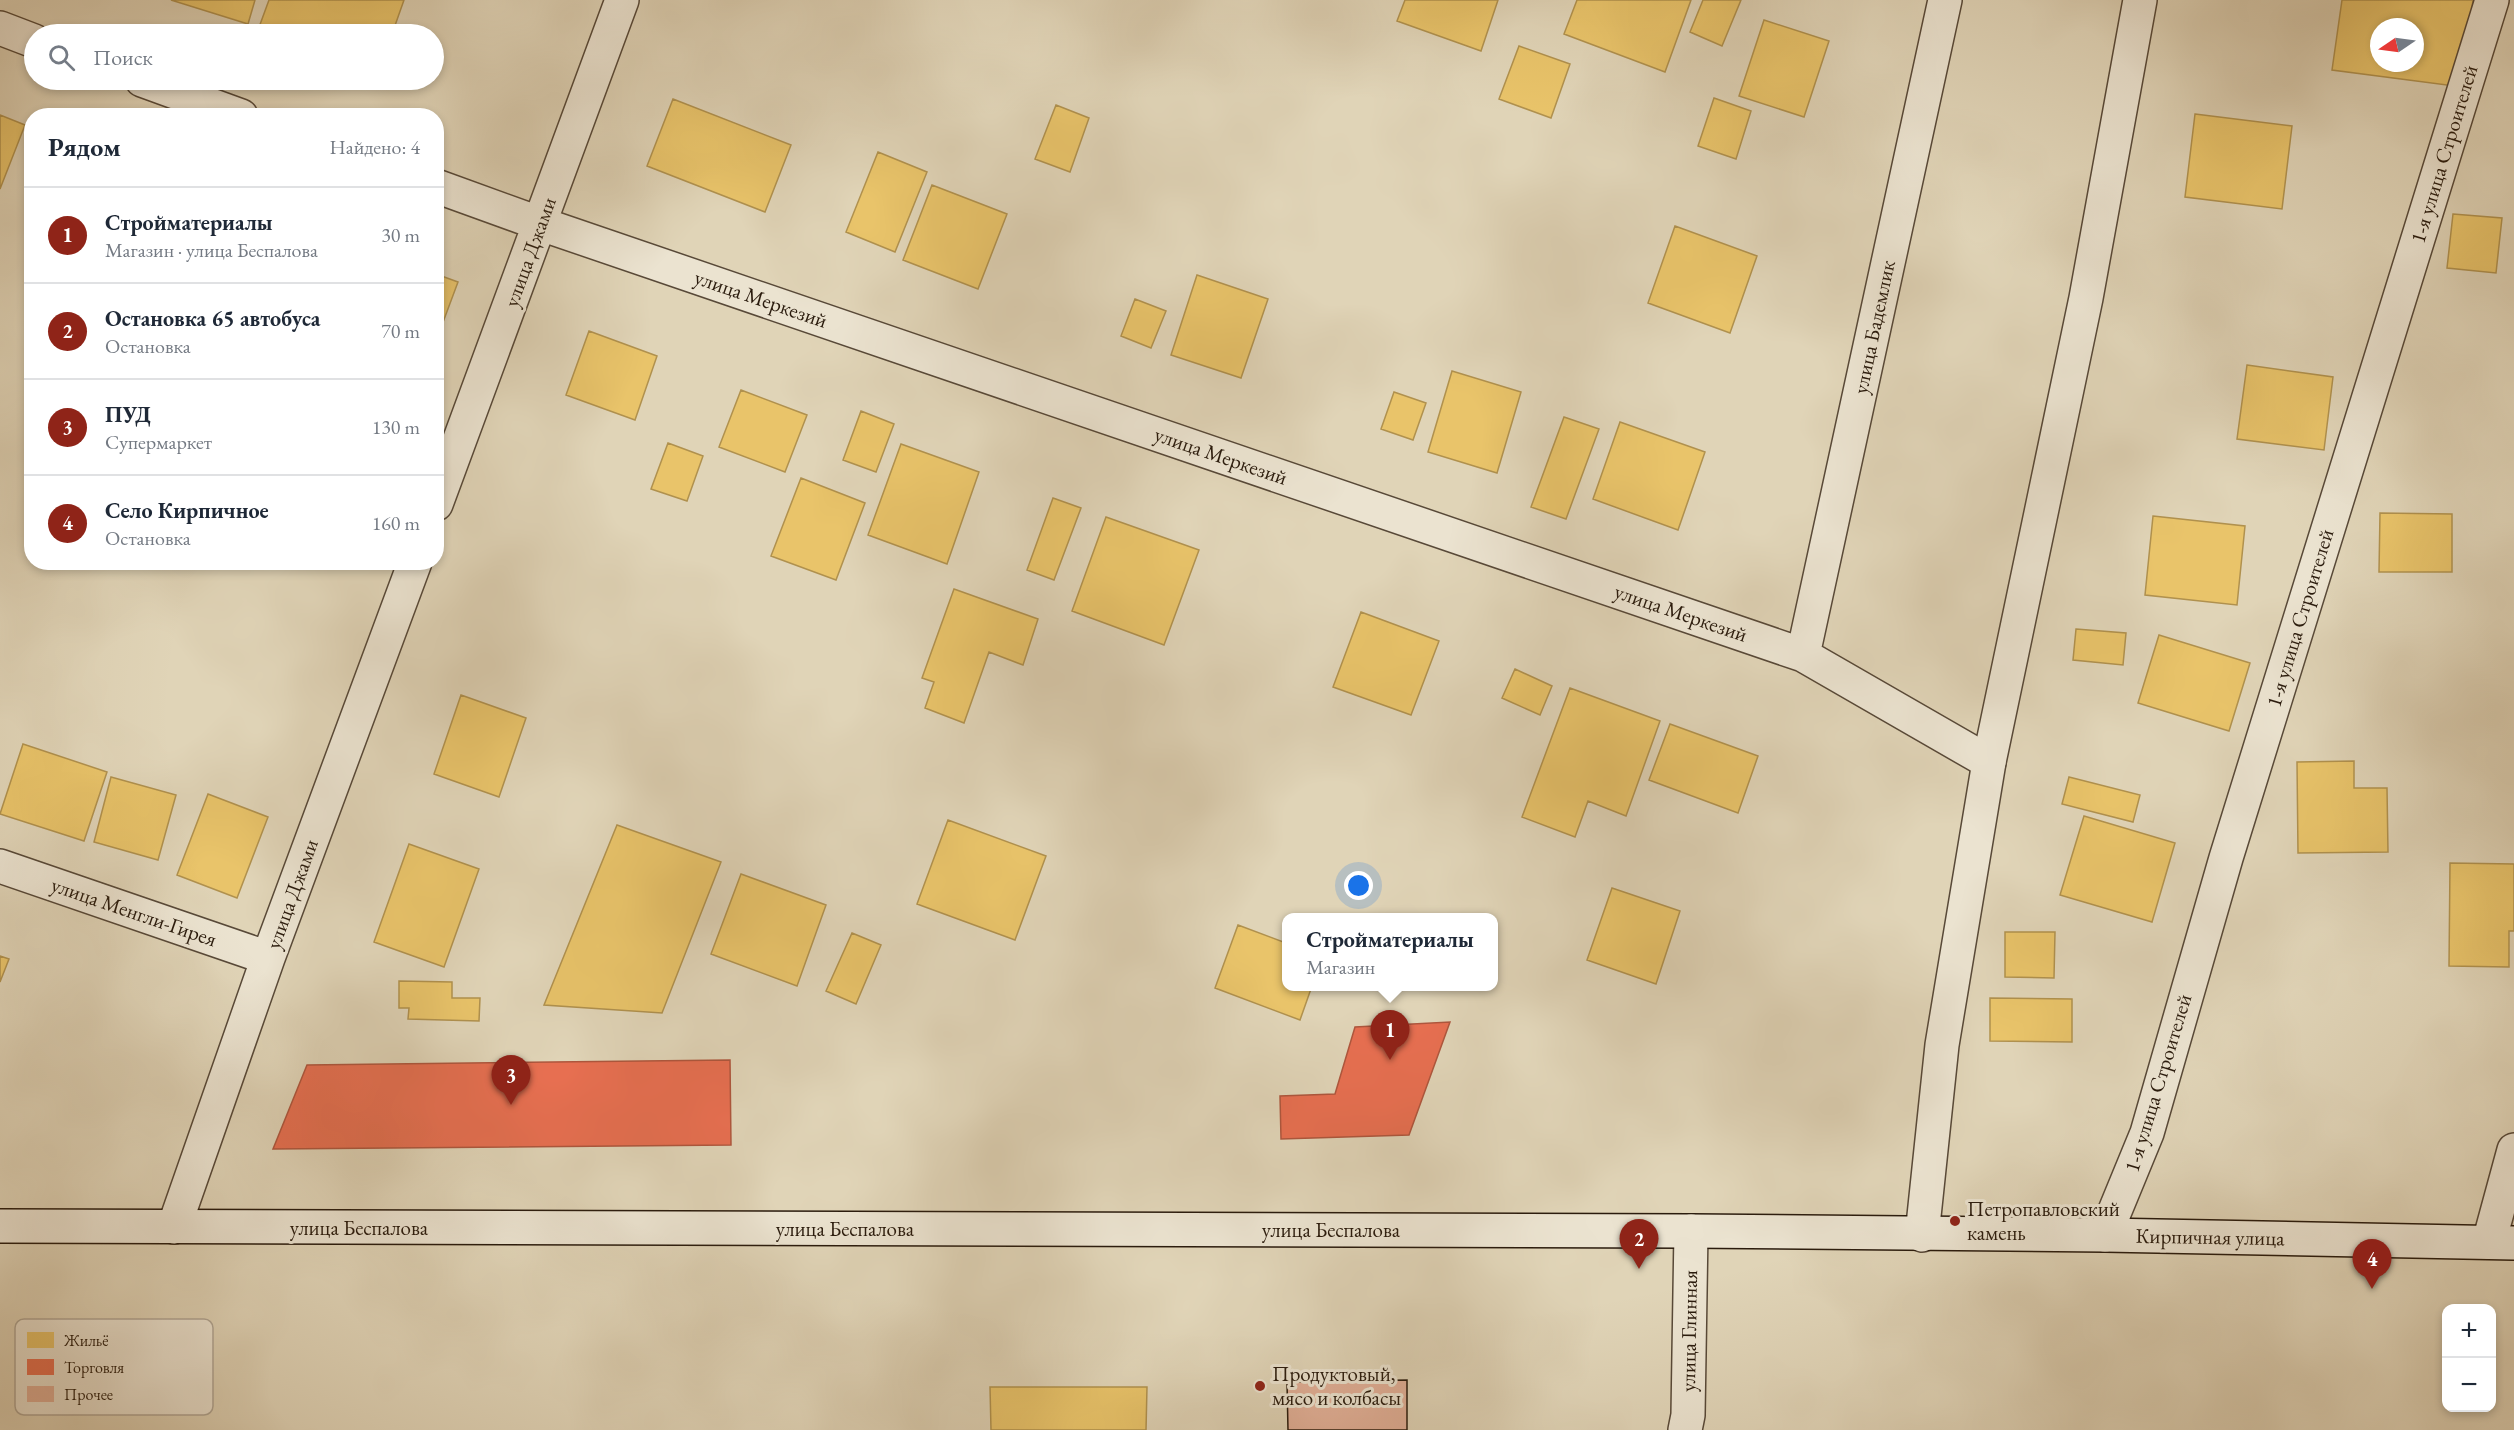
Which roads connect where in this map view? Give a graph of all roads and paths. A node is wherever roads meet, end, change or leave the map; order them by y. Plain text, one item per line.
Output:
1 (622, 0) edge
2 (2140, 0) edge
3 (2492, 0) edge
4 (1937, 2) edge
5 (0, 28) edge
6 (24, 37) edge
7 (170, 90) edge
8 (219, 108) edge
9 (444, 189) edge
10 (541, 224) junction
11 (444, 483) edge
12 (412, 570) edge
13 (1803, 655) junction
14 (1989, 762) junction
15 (0, 866) edge
16 (268, 958) junction
17 (2514, 1150) edge
18 (0, 1226) edge
19 (174, 1227) junction
20 (1691, 1231) junction
21 (1922, 1235) junction
22 (2105, 1235) junction
23 (2501, 1242) edge
24 (1685, 1430) edge

1 - 10 street, улица Джами
2 - 14 street
3 - 22 street, 1-я улица Строителей
4 - 13 street, улица Бадемлик
5 - 6 street
7 - 8 street
9 - 10 street, улица Меркезий
10 - 11 street, улица Джами
10 - 13 street, улица Меркезий
12 - 16 street, улица Джами
13 - 14 street, улица Меркезий
14 - 21 street
15 - 16 street, улица Менгли-Гирея
16 - 19 street, улица Джами
17 - 23 street
18 - 19 street, улица Беспалова
19 - 20 street, улица Беспалова
20 - 21 street, Кирпичная улица
20 - 24 street, улица Глинная
21 - 22 street, Кирпичная улица
22 - 23 street, Кирпичная улица

